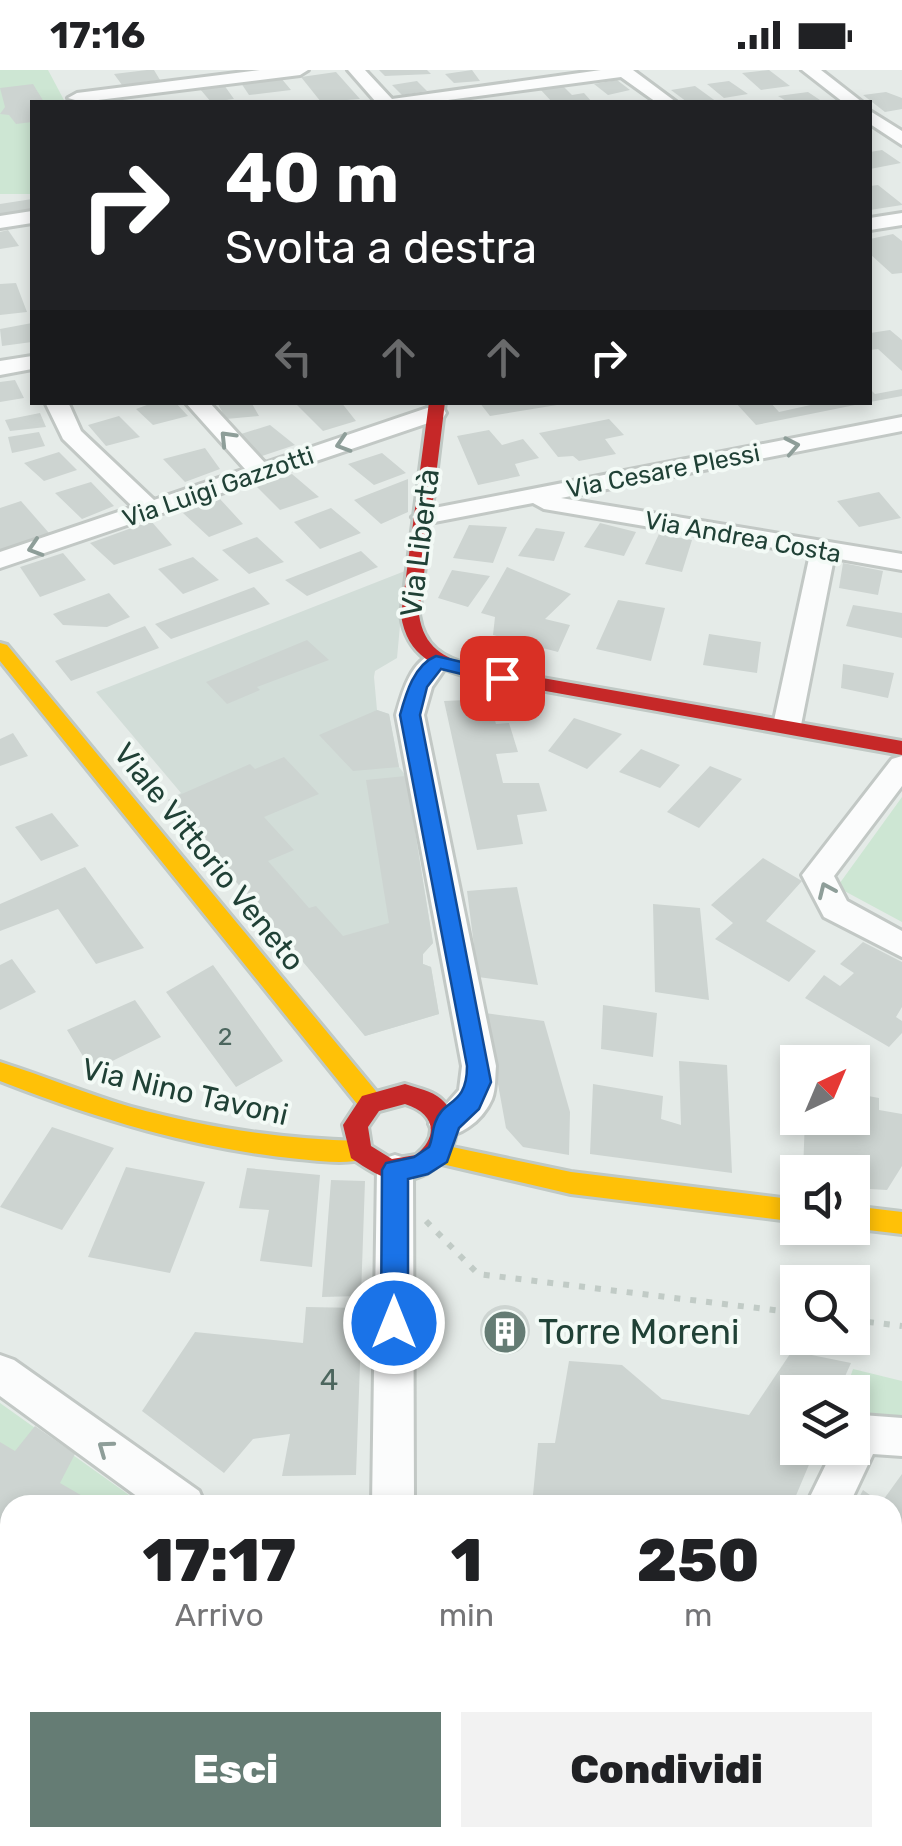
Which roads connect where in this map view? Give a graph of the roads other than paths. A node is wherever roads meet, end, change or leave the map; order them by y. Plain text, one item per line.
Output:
1 (300, 70) edge
2 (356, 70) edge
3 (810, 70) edge
4 (623, 71) edge
5 (75, 95) edge
6 (382, 100) edge
7 (413, 100) edge
8 (664, 100) edge
9 (850, 100) edge
10 (872, 118) edge
11 (902, 140) edge
12 (30, 217) edge
13 (902, 219) edge
14 (0, 222) edge
15 (872, 224) edge
16 (30, 363) edge
17 (0, 368) edge
18 (58, 405) edge
19 (199, 405) edge
20 (436, 408) edge
21 (892, 426) edge
22 (902, 448) edge
23 (260, 472) junction
24 (524, 499) junction
25 (150, 510) junction
26 (424, 517) junction
27 (823, 551) junction
28 (0, 560) edge
29 (902, 562) edge
30 (0, 649) edge
31 (436, 662) junction
32 (787, 725) junction
33 (902, 748) edge
34 (902, 766) edge
35 (902, 944) edge
36 (0, 1071) edge
37 (371, 1103) junction
38 (442, 1139) junction
39 (360, 1151) junction
40 (395, 1170) junction
41 (780, 1208) edge
42 (870, 1220) edge
43 (902, 1224) edge
44 (0, 1373) edge
45 (882, 1436) edge
46 (170, 1495) edge
47 (393, 1495) edge
48 (835, 1495) edge

1 - 5 street
2 - 6 street
3 - 9 street
4 - 7 street
4 - 8 street
10 - 11 street
12 - 14 street
13 - 15 street
16 - 17 street
18 - 25 street
23 -> 19 street
20 -> 23 street, Via Luigi Gazzotti
20 - 26 street, Via Libertà
21 - 22 street
24 -> 21 street, Via Cesare Plessi
23 - 25 street, Via Luigi Gazzotti
24 - 26 street, Via Cesare Plessi
24 - 27 street, Via Andrea Costa
25 -> 28 street, Via Luigi Gazzotti
26 - 31 street, Via Libertà
27 - 29 street, Via Andrea Costa
27 - 32 street
30 - 37 street, Viale Vittorio Veneto
31 - 32 street
31 - 38 street, Via Libertà
32 - 33 street
35 -> 34 street
36 - 39 street, Via Nino Tavoni
37 - 38 street
37 - 39 street
38 - 40 street
38 - 41 street
39 - 40 street
40 - 47 street
42 - 43 street
46 -> 44 street
45 - 48 street

